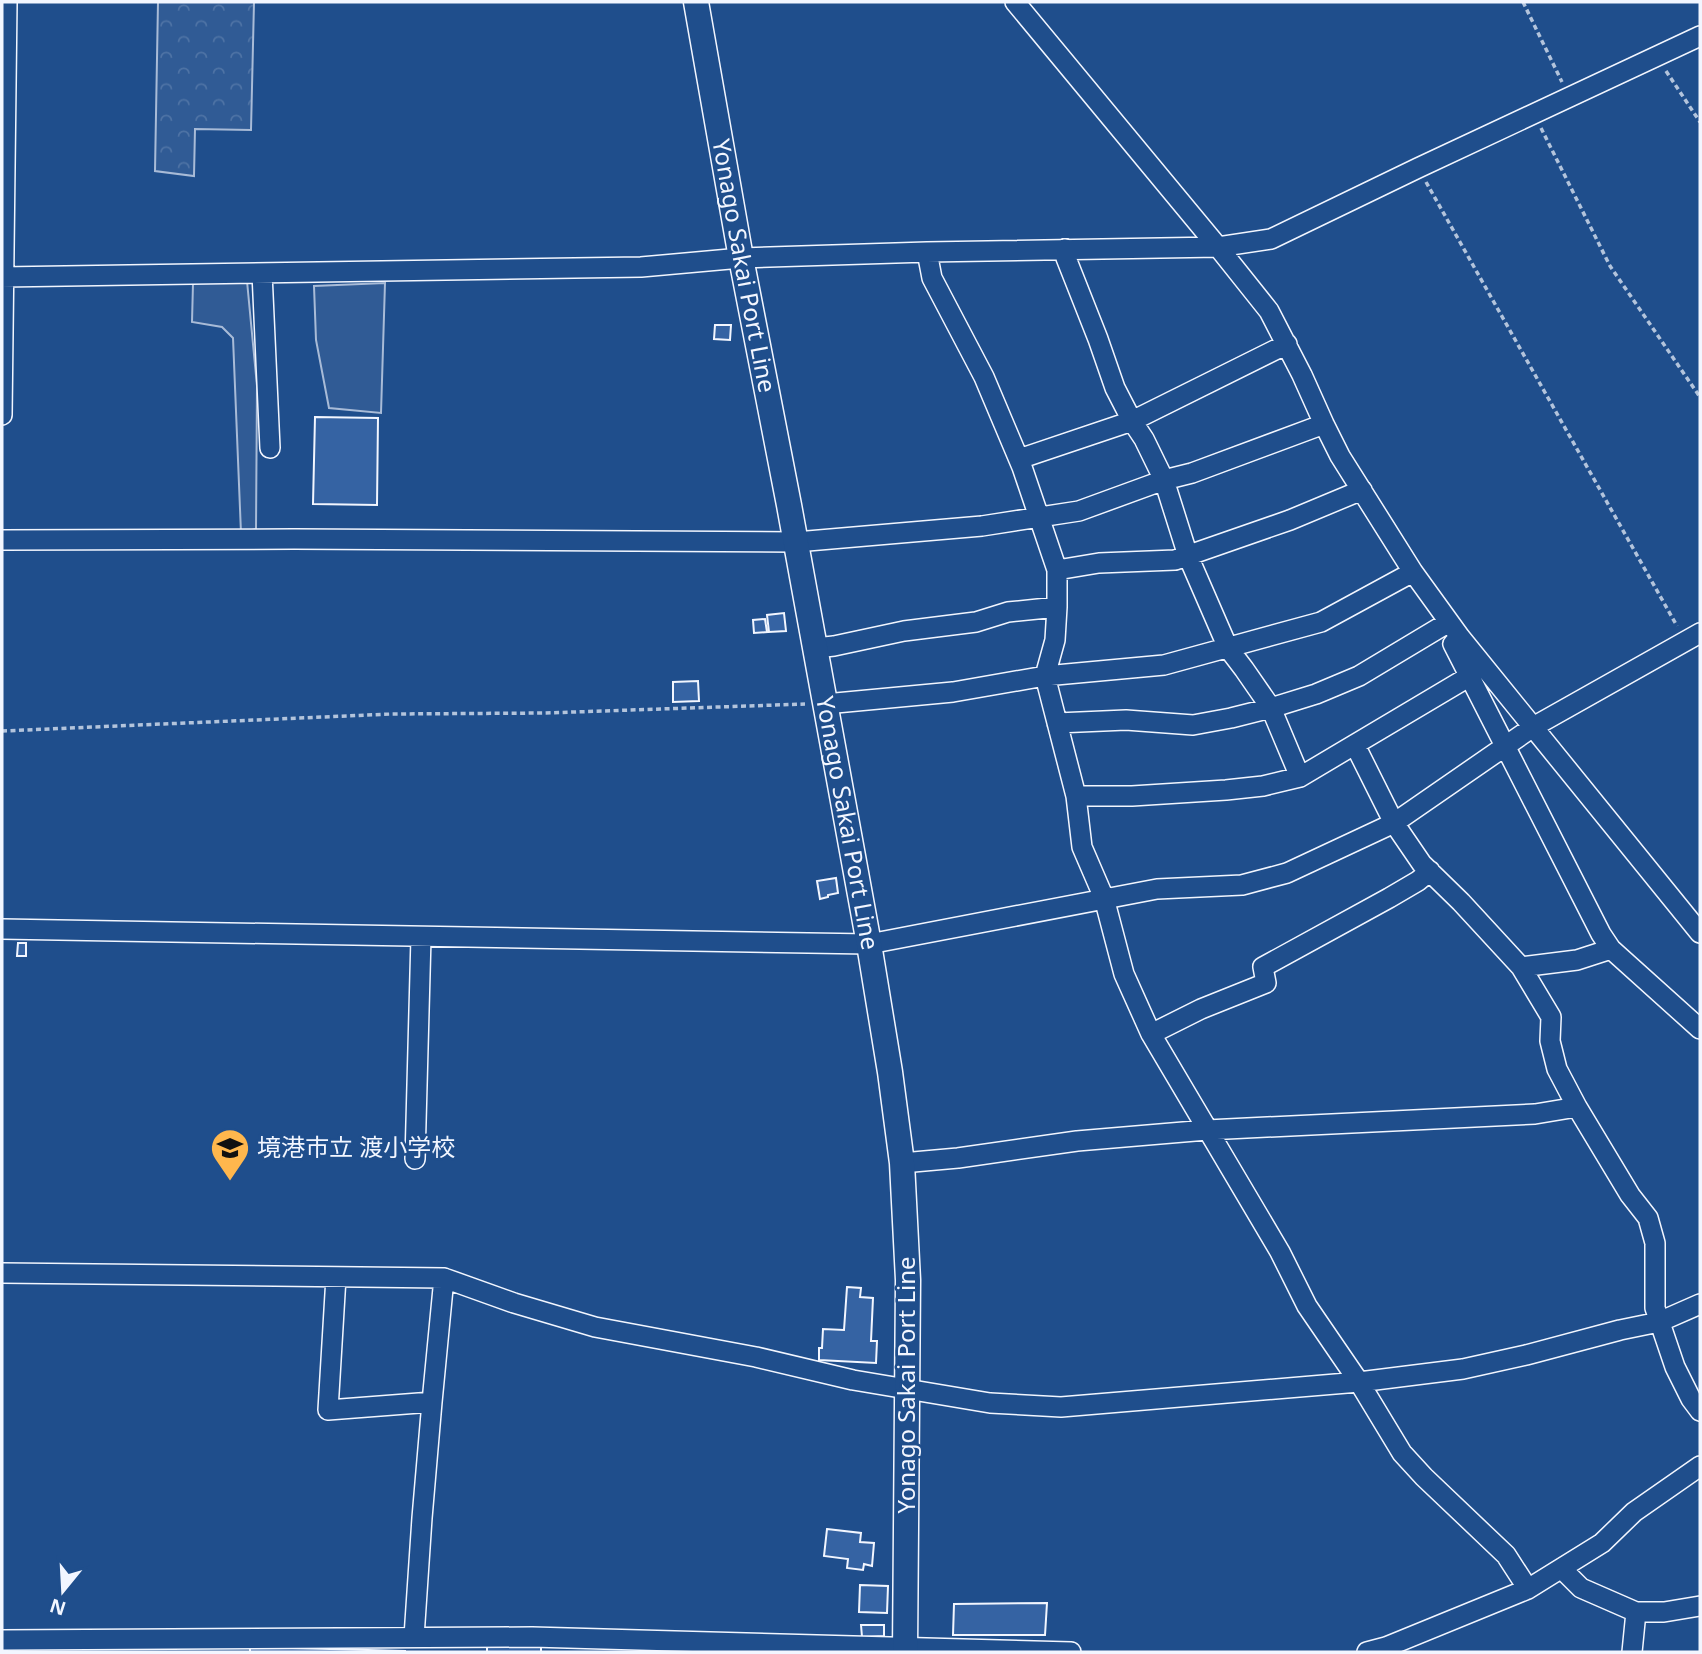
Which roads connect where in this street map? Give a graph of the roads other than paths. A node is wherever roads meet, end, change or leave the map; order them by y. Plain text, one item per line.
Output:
1 (7, 2) edge
2 (696, 2) edge
3 (1015, 2) edge
4 (1700, 36) edge
5 (1218, 247) junction
6 (1065, 250) junction
7 (927, 252) junction
8 (741, 258) junction
9 (262, 273) junction
10 (3, 277) edge
11 (1287, 345) junction
12 (2, 415) edge
13 (1132, 421) junction
14 (1324, 424) junction
15 (270, 447) dead end
16 (1019, 459) junction
17 (1164, 480) junction
18 (1362, 490) junction
19 (1039, 517) junction
20 (2, 540) edge
21 (796, 542) junction
22 (1188, 556) junction
23 (1057, 570) junction
24 (1413, 572) junction
25 (1058, 607) junction
26 (1454, 629) junction
27 (1693, 637) edge
28 (815, 648) junction
29 (1228, 648) junction
30 (1045, 676) junction
31 (1470, 676) junction
32 (825, 704) junction
33 (1271, 708) junction
34 (1057, 723) junction
35 (1533, 727) junction
36 (1355, 745) junction
37 (1506, 746) junction
38 (1300, 777) junction
39 (1076, 796) junction
40 (1394, 823) junction
41 (1430, 871) junction
42 (1104, 898) junction
43 (2, 929) edge
44 (1700, 933) edge
45 (421, 937) junction
46 (869, 944) junction
47 (1611, 949) junction
48 (1521, 967) junction
49 (1700, 1029) edge
50 (1151, 1034) junction
51 (1577, 1107) junction
52 (1207, 1130) junction
53 (415, 1159) dead end
54 (902, 1163) junction
55 (2, 1273) edge
56 (336, 1277) junction
57 (444, 1278) junction
58 (1700, 1304) edge
59 (1659, 1322) junction
60 (1359, 1382) junction
61 (908, 1389) junction
62 (432, 1402) junction
63 (1700, 1411) edge
64 (1700, 1466) edge
65 (1562, 1569) junction
66 (1528, 1588) junction
67 (1700, 1606) edge
68 (1636, 1612) junction
69 (414, 1637) junction
70 (2, 1640) edge
71 (905, 1650) edge
72 (1071, 1652) edge
73 (1367, 1652) edge
74 (1632, 1652) edge

1 - 10 street
2 - 8 main road, Yonago Sakai Port Line
3 - 5 street
4 - 5 street
5 - 6 street
5 - 11 street
6 - 7 street
6 - 13 street
7 - 8 street
7 - 16 street
8 - 9 street
8 - 21 main road, Yonago Sakai Port Line
9 - 10 street
9 - 15 street
10 - 12 street
11 - 13 street
11 - 14 street
13 - 16 street
13 - 17 street
14 - 17 street
14 - 18 street
16 - 19 street
17 - 19 street
17 - 22 street
18 - 22 street
18 - 24 street
19 - 21 street
19 - 23 street
20 - 21 street
21 - 28 main road, Yonago Sakai Port Line
22 - 23 street
22 - 29 street
23 - 25 street
24 - 26 street
24 - 29 street
25 - 28 street
25 - 30 street
26 - 31 street
26 - 33 street
26 - 35 street
27 - 35 street
28 - 32 main road, Yonago Sakai Port Line
29 - 30 street
29 - 33 street
30 - 32 street
30 - 34 street
31 - 36 street
31 - 37 street
32 - 46 main road, Yonago Sakai Port Line
33 - 34 street
33 - 38 street
34 - 39 street
35 - 37 street
35 - 44 street
36 - 38 street
36 - 40 street
37 - 40 street
37 - 47 street
38 - 39 street
39 - 42 street
40 - 41 street
40 - 42 street
41 - 48 street
41 - 50 street
42 - 46 street
42 - 50 street
43 - 45 street
45 - 46 street
45 - 53 street
46 - 54 main road, Yonago Sakai Port Line
47 - 48 street
47 - 49 street
48 - 51 street
50 - 52 street
51 - 52 street
51 - 59 street
52 - 54 street
52 - 60 street
54 - 61 main road, Yonago Sakai Port Line
55 - 56 street
56 - 57 street
56 - 62 street
57 - 61 street
57 - 62 street
58 - 59 street
59 - 60 street
59 - 63 street
60 - 61 street
60 - 66 street
61 - 71 main road, Yonago Sakai Port Line
62 - 69 street
64 - 65 street
65 - 66 street
65 - 68 street
66 - 73 street
67 - 68 street
68 - 74 street
69 - 70 street
69 - 71 street
71 - 72 street

